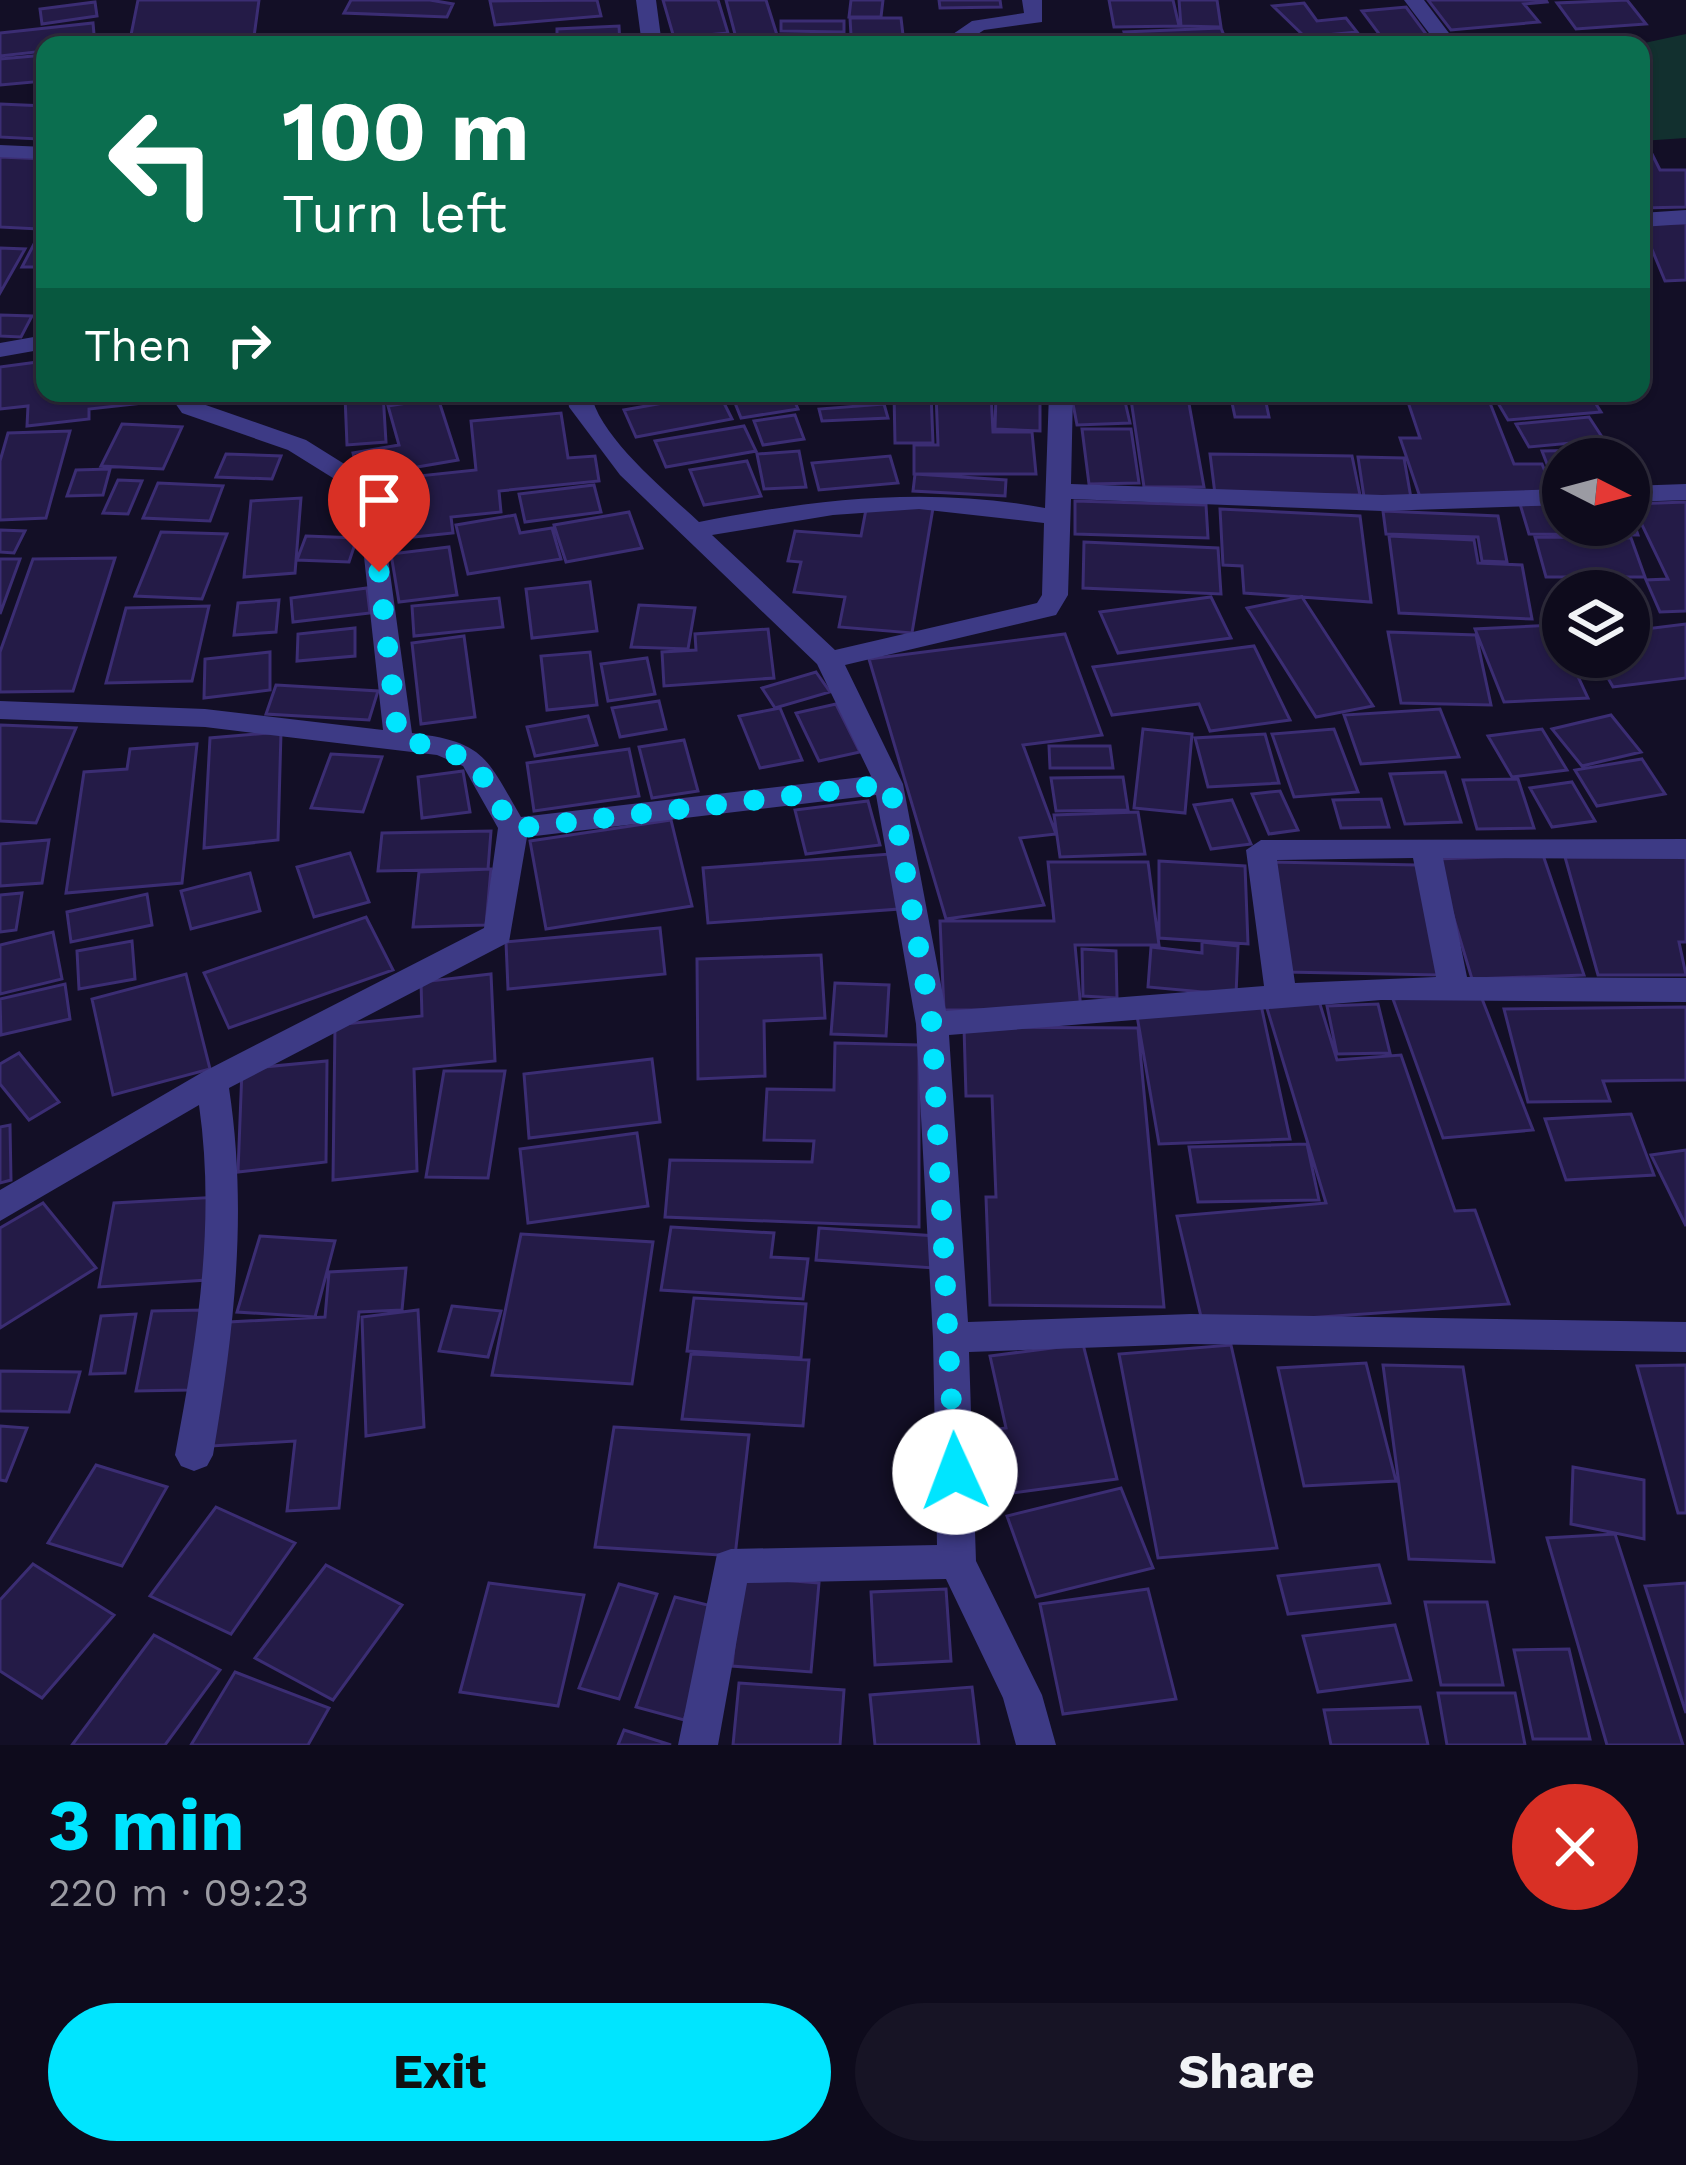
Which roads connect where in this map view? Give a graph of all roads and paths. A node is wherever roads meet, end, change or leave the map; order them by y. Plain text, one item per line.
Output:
1 (646, 0) edge
2 (1032, 0) edge
3 (1414, 0) edge
4 (651, 36) edge
5 (961, 36) edge
6 (1441, 36) edge
7 (0, 151) edge
8 (36, 153) edge
9 (1686, 217) edge
10 (1650, 219) edge
11 (36, 344) edge
12 (0, 350) edge
13 (187, 402) edge
14 (580, 402) edge
15 (1061, 402) edge
16 (1686, 492) edge
17 (1650, 493) edge
18 (1542, 498) edge
19 (1058, 504) junction
20 (697, 530) junction
21 (830, 660) junction
22 (0, 710) edge
23 (398, 737) junction
24 (890, 784) junction
25 (513, 829) junction
26 (1426, 847) junction
27 (1686, 849) edge
28 (1453, 984) junction
29 (1686, 990) edge
30 (1281, 995) junction
31 (932, 1024) junction
32 (212, 1082) junction
33 (0, 1207) edge
34 (1686, 1337) edge
35 (951, 1338) junction
36 (194, 1454) dead end
37 (958, 1562) junction
38 (698, 1745) edge
39 (1036, 1745) edge

1 - 4 street
2 - 5 street
3 - 6 street
7 - 8 street
9 - 10 street
11 - 12 street
13 - 23 street
14 - 20 street
15 - 19 street
16 - 17 street
18 - 19 street
19 - 20 street
19 - 21 street
20 - 21 street
21 - 24 street
22 - 23 street
23 - 25 street
24 - 25 street
24 - 31 street
25 - 32 street
26 - 27 street
26 - 28 street
26 - 30 street
28 - 29 street
28 - 30 street
30 - 31 street
31 - 35 street
32 - 33 street
32 - 36 street
34 - 35 street
35 - 37 street
37 - 38 street
37 - 39 street

